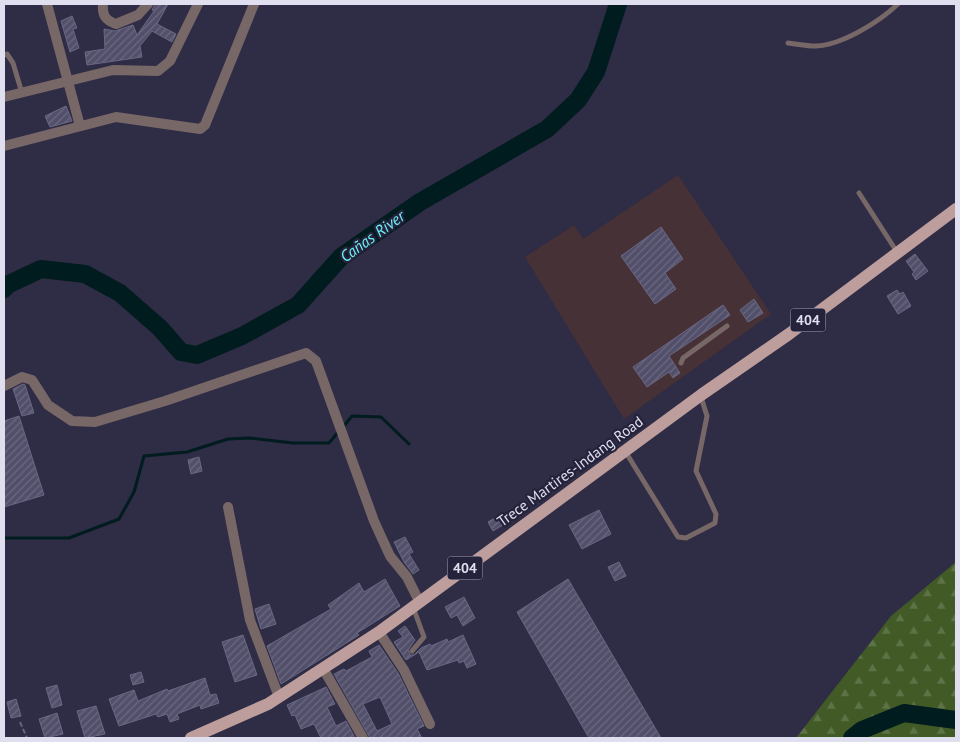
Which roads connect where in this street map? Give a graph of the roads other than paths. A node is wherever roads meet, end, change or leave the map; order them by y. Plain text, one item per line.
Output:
1 (47, 4) edge
2 (103, 4) edge
3 (148, 4) edge
4 (198, 4) edge
5 (254, 4) edge
6 (898, 4) edge
7 (788, 43) dead end
8 (4, 55) edge
9 (68, 82) junction
10 (22, 93) junction
11 (4, 97) edge
12 (80, 126) junction
13 (4, 146) edge
14 (859, 193) dead end
15 (956, 209) edge
16 (897, 252) junction
17 (727, 326) dead end
18 (681, 363) dead end
19 (4, 386) edge
20 (701, 395) junction
21 (625, 451) junction
22 (228, 507) dead end
23 (416, 604) junction
24 (379, 632) junction
25 (412, 651) dead end
26 (324, 670) junction
27 (279, 698) junction
28 (430, 724) dead end
29 (191, 738) edge
30 (363, 738) edge

1 - 9 street
2 - 3 street
4 - 9 street
5 - 12 street
6 - 7 lane
8 - 10 lane
9 - 10 street
9 - 12 street
10 - 11 street
12 - 13 street
14 - 16 lane
15 - 16 main road, Trece Martires-Indang Road / 404
16 - 20 main road, Trece Martires-Indang Road / 404
17 - 18 lane
19 - 23 street
20 - 21 main road, Trece Martires-Indang Road / 404
20 - 21 lane
21 - 23 main road, Trece Martires-Indang Road / 404
22 - 27 street
23 - 24 main road, Trece Martires-Indang Road / 404
23 - 25 lane
24 - 26 main road, Trece Martires-Indang Road / 404
24 - 28 street
26 - 27 main road, Trece Martires-Indang Road / 404
26 - 30 street
27 - 29 main road, Trece Martires-Indang Road / 404

